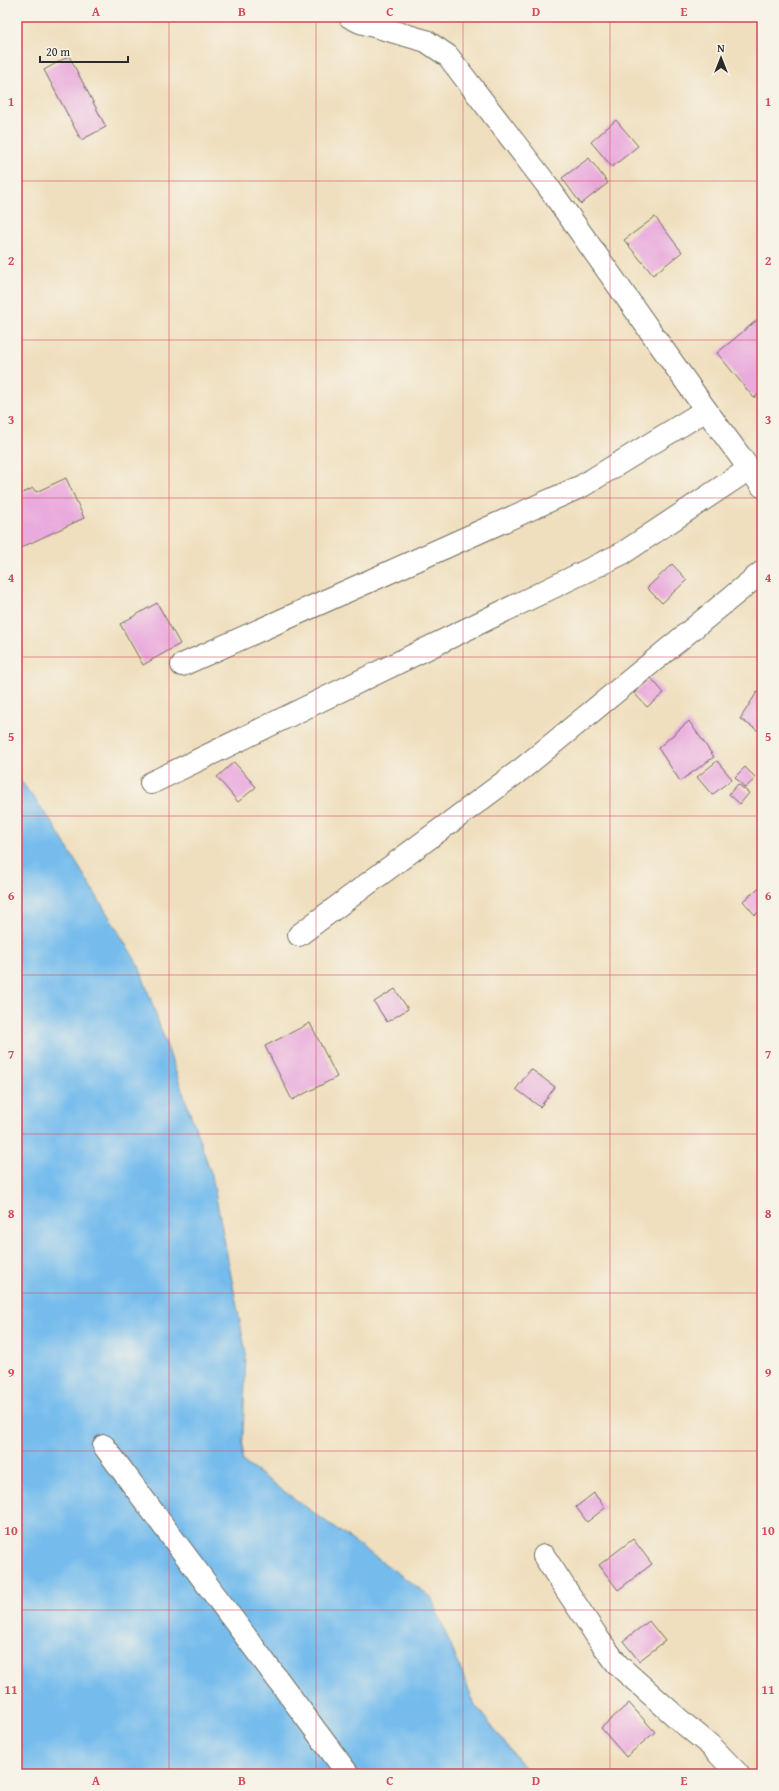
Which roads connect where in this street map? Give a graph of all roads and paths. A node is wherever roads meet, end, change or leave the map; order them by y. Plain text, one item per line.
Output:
1 (350, 17) edge
2 (706, 410) junction
3 (749, 468) junction
4 (762, 486) edge
5 (762, 572) edge
6 (182, 665) dead end
7 (151, 783) dead end
8 (299, 935) dead end
9 (104, 1446) dead end
10 (544, 1556) dead end
11 (348, 1774) edge
12 (738, 1774) edge

1 - 2 street
2 - 3 street
2 - 6 street
3 - 4 street
3 - 7 street
5 - 8 street
9 - 11 street
10 - 12 street

